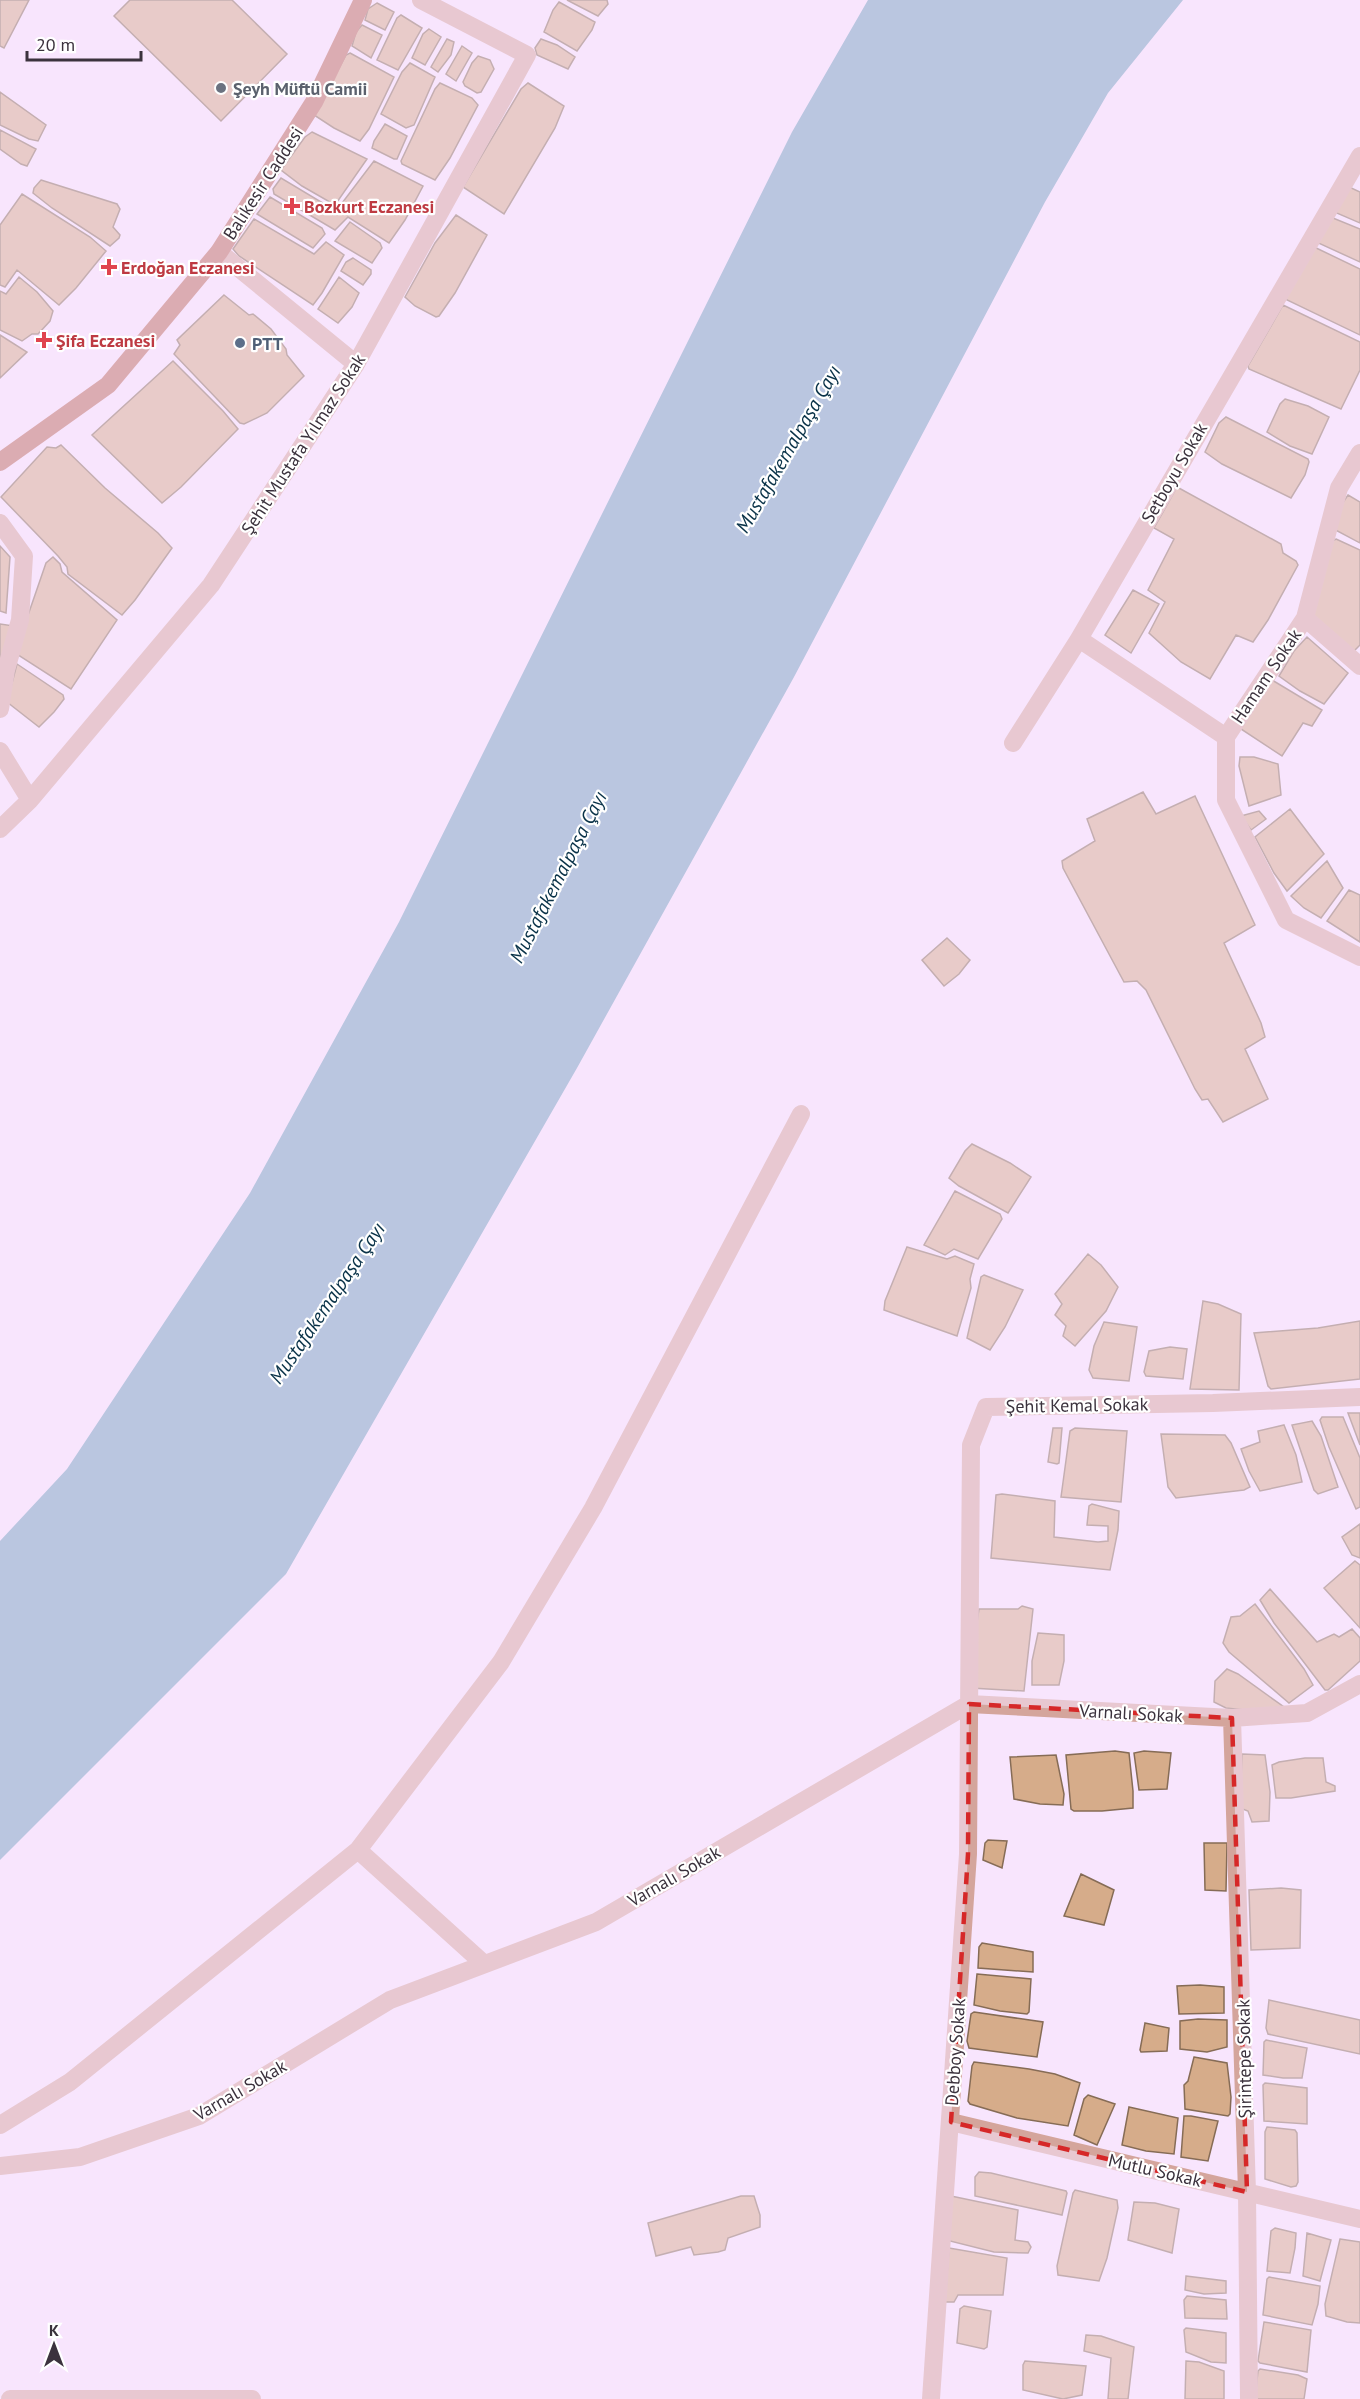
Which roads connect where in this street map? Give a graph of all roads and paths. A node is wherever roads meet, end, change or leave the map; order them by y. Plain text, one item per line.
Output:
1 (363, 0) edge
2 (421, 0) edge
3 (1360, 156) edge
4 (219, 252) junction
5 (356, 364) junction
6 (1360, 453) edge
7 (0, 462) edge
8 (0, 523) edge
9 (1305, 618) junction
10 (1079, 639) junction
11 (1360, 666) edge
12 (0, 709) edge
13 (1226, 737) junction
14 (1013, 743) dead end
15 (0, 751) edge
16 (30, 800) junction
17 (0, 829) edge
18 (1360, 957) edge
19 (801, 1114) dead end
20 (1360, 1396) edge
21 (1360, 1684) edge
22 (969, 1704) junction
23 (1232, 1718) junction
24 (358, 1850) junction
25 (483, 1963) junction
26 (951, 2122) junction
27 (0, 2125) edge
28 (0, 2166) edge
29 (1247, 2192) junction
30 (1360, 2219) edge
31 (10, 2399) edge
32 (252, 2399) edge
33 (931, 2399) edge
34 (1249, 2399) edge

1 - 4 main road, Balıkesir Caddesi
2 - 5 street, Şehit Mustafa Yılmaz Sokak
3 - 10 street, Setboyu Sokak
4 - 5 street
4 - 7 main road, Balıkesir Caddesi
5 - 16 street, Şehit Mustafa Yılmaz Sokak
6 - 9 street, Hamam Sokak
8 - 12 street
9 - 11 street
9 - 13 street, Hamam Sokak
10 - 13 street
10 - 14 street, Setboyu Sokak
13 - 18 street, Hamam Sokak
15 - 16 street
16 - 17 street, Şehit Mustafa Yılmaz Sokak
19 - 24 street
20 - 22 street, Şehit Kemal Sokak
21 - 23 street, Varnalı Sokak
22 - 23 street, Varnalı Sokak
22 - 25 street, Varnalı Sokak
22 - 26 street, Debboy Sokak
23 - 29 street, Şirintepe Sokak
24 - 25 street
24 - 27 street
25 - 28 street, Varnalı Sokak
26 - 29 street, Mutlu Sokak
26 - 33 street, Debboy Sokak
29 - 30 street, Mutlu Sokak
29 - 34 street, Şirintepe Sokak
31 - 32 street

